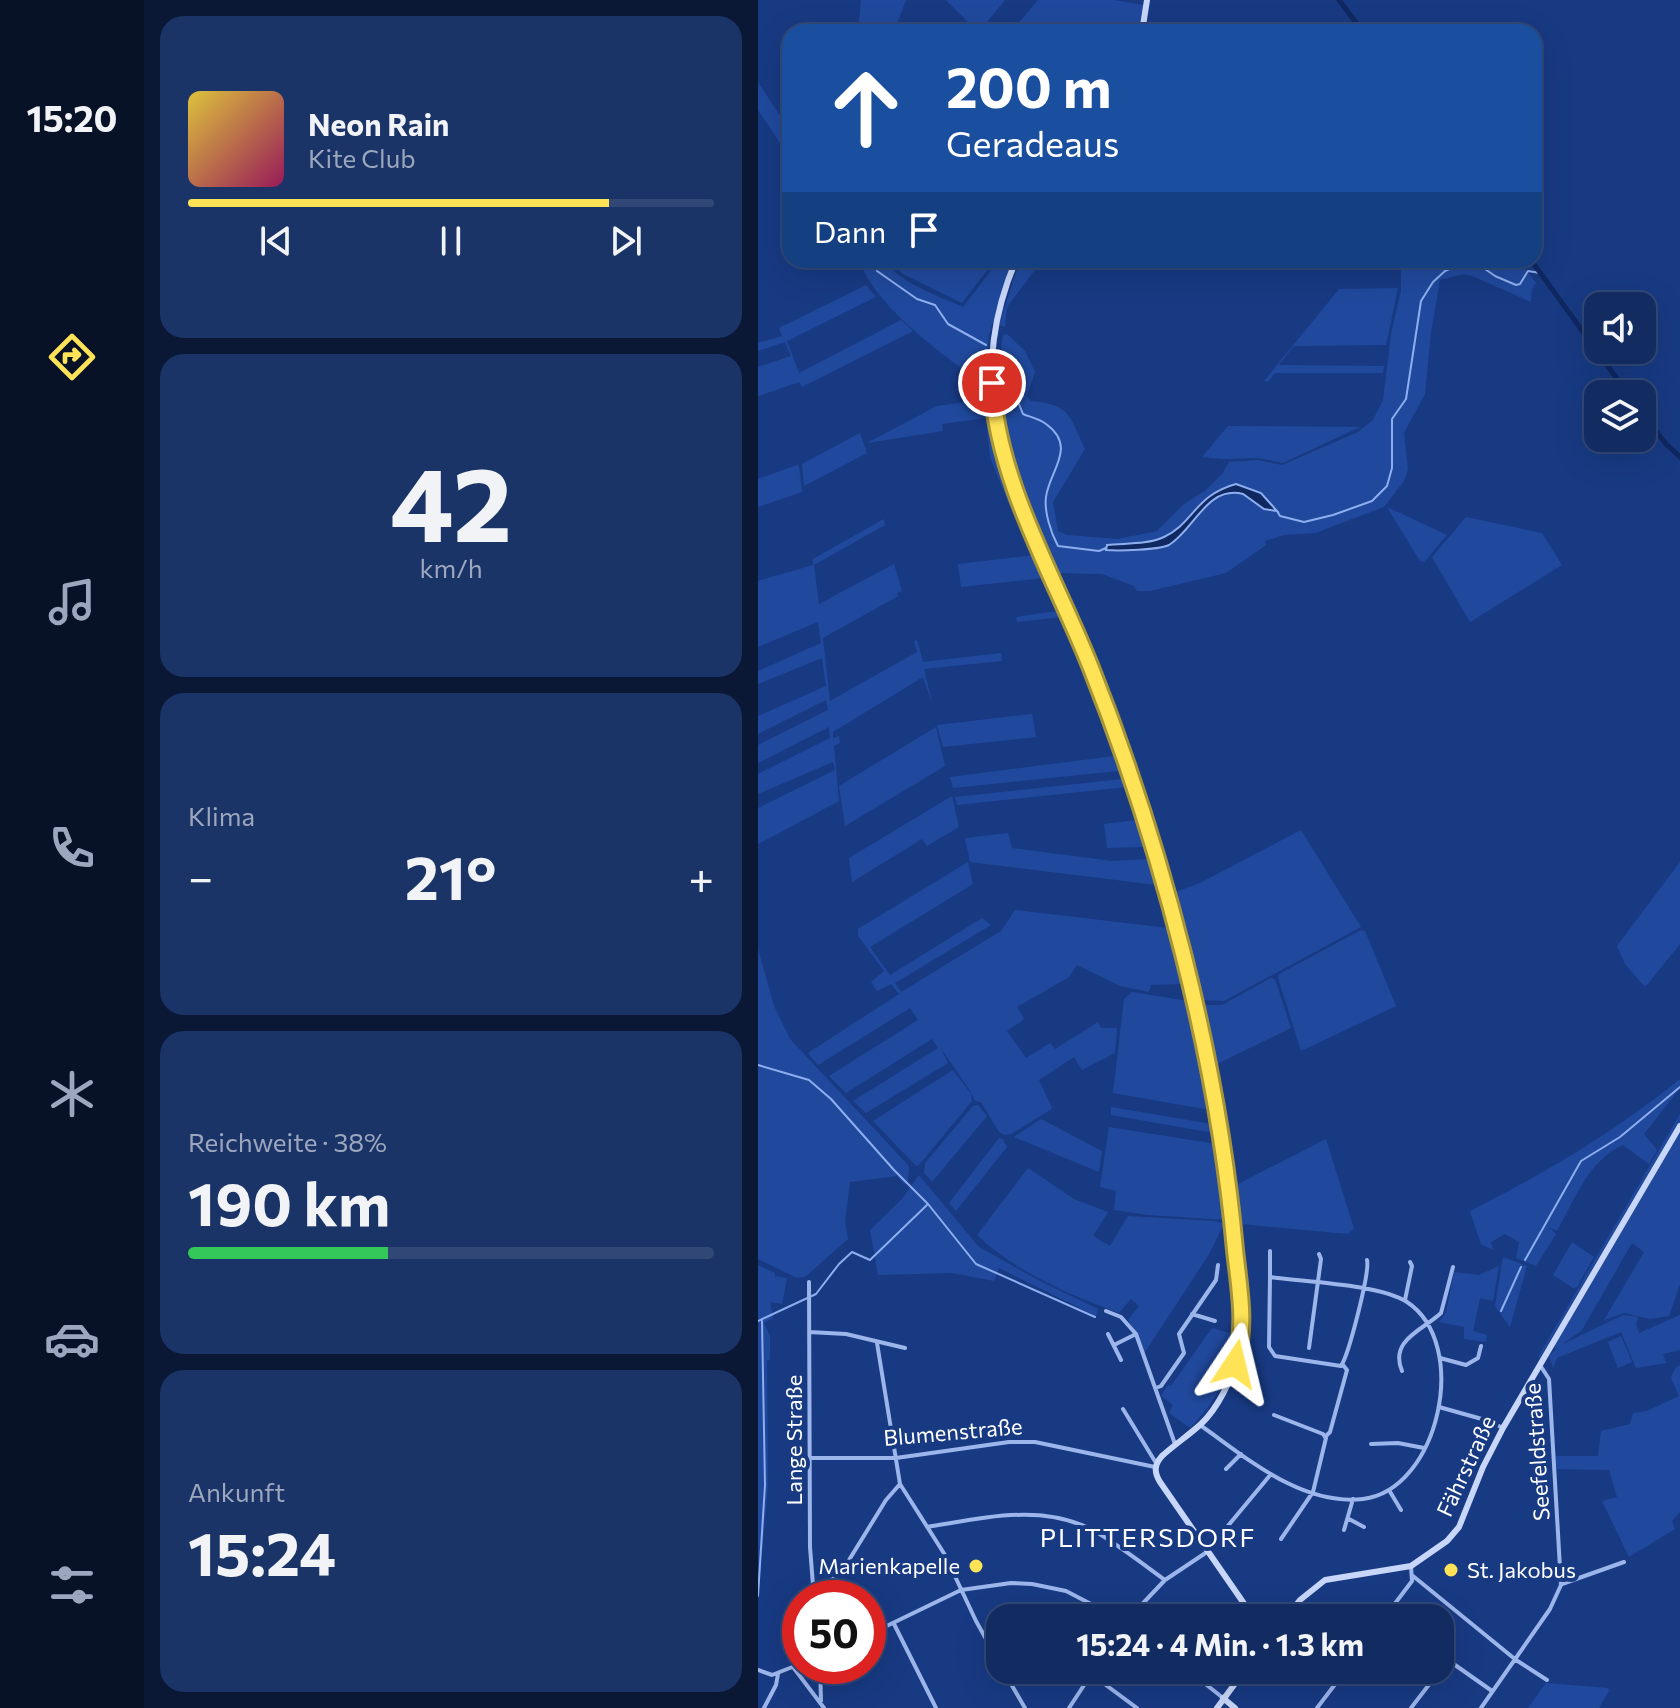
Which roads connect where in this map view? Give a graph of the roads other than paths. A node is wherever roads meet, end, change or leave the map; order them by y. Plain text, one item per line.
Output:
1 (1147, 0) edge
2 (1143, 24) edge
3 (1014, 268) edge
4 (1680, 1126) edge
5 (1270, 1251) dead end
6 (1319, 1254) dead end
7 (1367, 1260) dead end
8 (1410, 1262) dead end
9 (1218, 1265) dead end
10 (1453, 1267) dead end
11 (1270, 1277) junction
12 (809, 1282) dead end
13 (1318, 1283) junction
14 (1363, 1289) junction
15 (1405, 1300) junction
16 (1106, 1311) dead end
17 (1192, 1314) junction
18 (1215, 1321) dead end
19 (1428, 1323) junction
20 (809, 1332) junction
21 (1108, 1334) dead end
22 (1136, 1334) junction
23 (877, 1343) junction
24 (1114, 1345) junction
25 (1481, 1346) dead end
26 (905, 1348) dead end
27 (1309, 1348) dead end
28 (1440, 1358) junction
29 (1121, 1360) dead end
30 (1343, 1365) junction
31 (1540, 1365) junction
32 (1402, 1371) dead end
33 (1156, 1388) junction
34 (1439, 1407) junction
35 (1123, 1409) dead end
36 (1274, 1415) dead end
37 (1200, 1425) junction
38 (1503, 1428) junction
39 (1325, 1437) junction
40 (1175, 1444) junction
41 (1371, 1444) dead end
42 (1424, 1448) junction
43 (1241, 1454) junction
44 (810, 1458) junction
45 (896, 1458) junction
46 (1156, 1465) junction
47 (1226, 1469) dead end
48 (1271, 1474) junction
49 (900, 1484) junction
50 (1389, 1490) junction
51 (1313, 1492) junction
52 (1353, 1499) junction
53 (1401, 1510) dead end
54 (1349, 1519) junction
55 (927, 1527) junction
56 (1364, 1527) dead end
57 (1344, 1530) dead end
58 (1222, 1533) dead end
59 (1281, 1539) dead end
60 (1207, 1552) junction
61 (1624, 1562) dead end
62 (1411, 1566) junction
63 (1413, 1576) junction
64 (813, 1580) edge
65 (831, 1580) edge
66 (1165, 1580) junction
67 (1561, 1585) junction
68 (961, 1590) junction
69 (1094, 1604) edge
70 (1142, 1604) edge
71 (1244, 1604) edge
72 (1298, 1604) edge
73 (1394, 1604) edge
74 (894, 1624) junction
75 (886, 1627) edge
76 (986, 1637) edge
77 (1516, 1660) junction
78 (758, 1670) edge
79 (782, 1672) edge
80 (778, 1674) junction
81 (1547, 1680) dead end
82 (806, 1684) edge
83 (821, 1684) edge
84 (1011, 1684) edge
85 (1084, 1684) edge
86 (1107, 1684) edge
87 (1206, 1684) edge
88 (1234, 1684) edge
89 (1335, 1684) edge
90 (1492, 1691) junction
91 (1223, 1698) junction
92 (822, 1706) edge
93 (764, 1708) edge
94 (936, 1708) edge
95 (1025, 1708) edge
96 (1069, 1708) edge
97 (1137, 1708) edge
98 (1217, 1708) edge
99 (1235, 1708) edge
100 (1317, 1708) edge
101 (1411, 1708) edge
102 (1481, 1708) edge

1 - 2 main road
3 - 37 main road
4 - 31 main road, Fährstraße
5 - 11 street
6 - 13 street
7 - 14 street
8 - 15 street
9 - 17 street
10 - 19 street
11 - 13 street
11 - 30 street
12 - 20 street, Lange Straße
13 - 14 street
13 - 27 street
14 - 15 street
14 - 30 street
15 - 19 street
16 - 22 street
17 - 18 street
17 - 33 street
19 - 28 street
19 - 32 street
20 - 23 street
20 - 44 street, Lange Straße
21 - 24 street
22 - 24 street
22 - 33 street
23 - 26 street
23 - 45 street
24 - 29 street
25 - 28 street
28 - 34 street
30 - 39 street
31 - 38 main road, Fährstraße
31 - 67 street, Seefeldstraße
33 - 40 street
34 - 38 street
34 - 42 street
35 - 46 street
36 - 39 street
37 - 40 main road
37 - 43 street
38 - 62 main road, Fährstraße
39 - 51 street
40 - 46 main road
41 - 42 street
42 - 50 street
43 - 47 street
43 - 48 street
44 - 45 street, Blumenstraße
44 - 64 street, Lange Straße
45 - 46 street, Blumenstraße
45 - 49 street
46 - 60 main road
48 - 51 street
48 - 58 street
49 - 55 street
49 - 65 street
50 - 52 street
50 - 53 street
51 - 52 street
51 - 59 street
52 - 54 street
54 - 56 street
54 - 57 street
55 - 66 street
55 - 68 street
60 - 66 street
60 - 71 main road
61 - 67 street
62 - 63 street
62 - 72 main road, Fährstraße
63 - 73 street
63 - 77 street
66 - 70 street
67 - 77 street
68 - 69 street
68 - 74 street
68 - 76 street
74 - 75 street
74 - 94 street
77 - 81 street
77 - 90 street
78 - 80 street
79 - 80 street
80 - 93 street
82 - 92 street
83 - 92 street
84 - 95 street
85 - 96 street
86 - 97 street
87 - 91 street
88 - 91 main road
89 - 100 street
90 - 101 street
90 - 102 street
91 - 98 main road
91 - 99 main road

